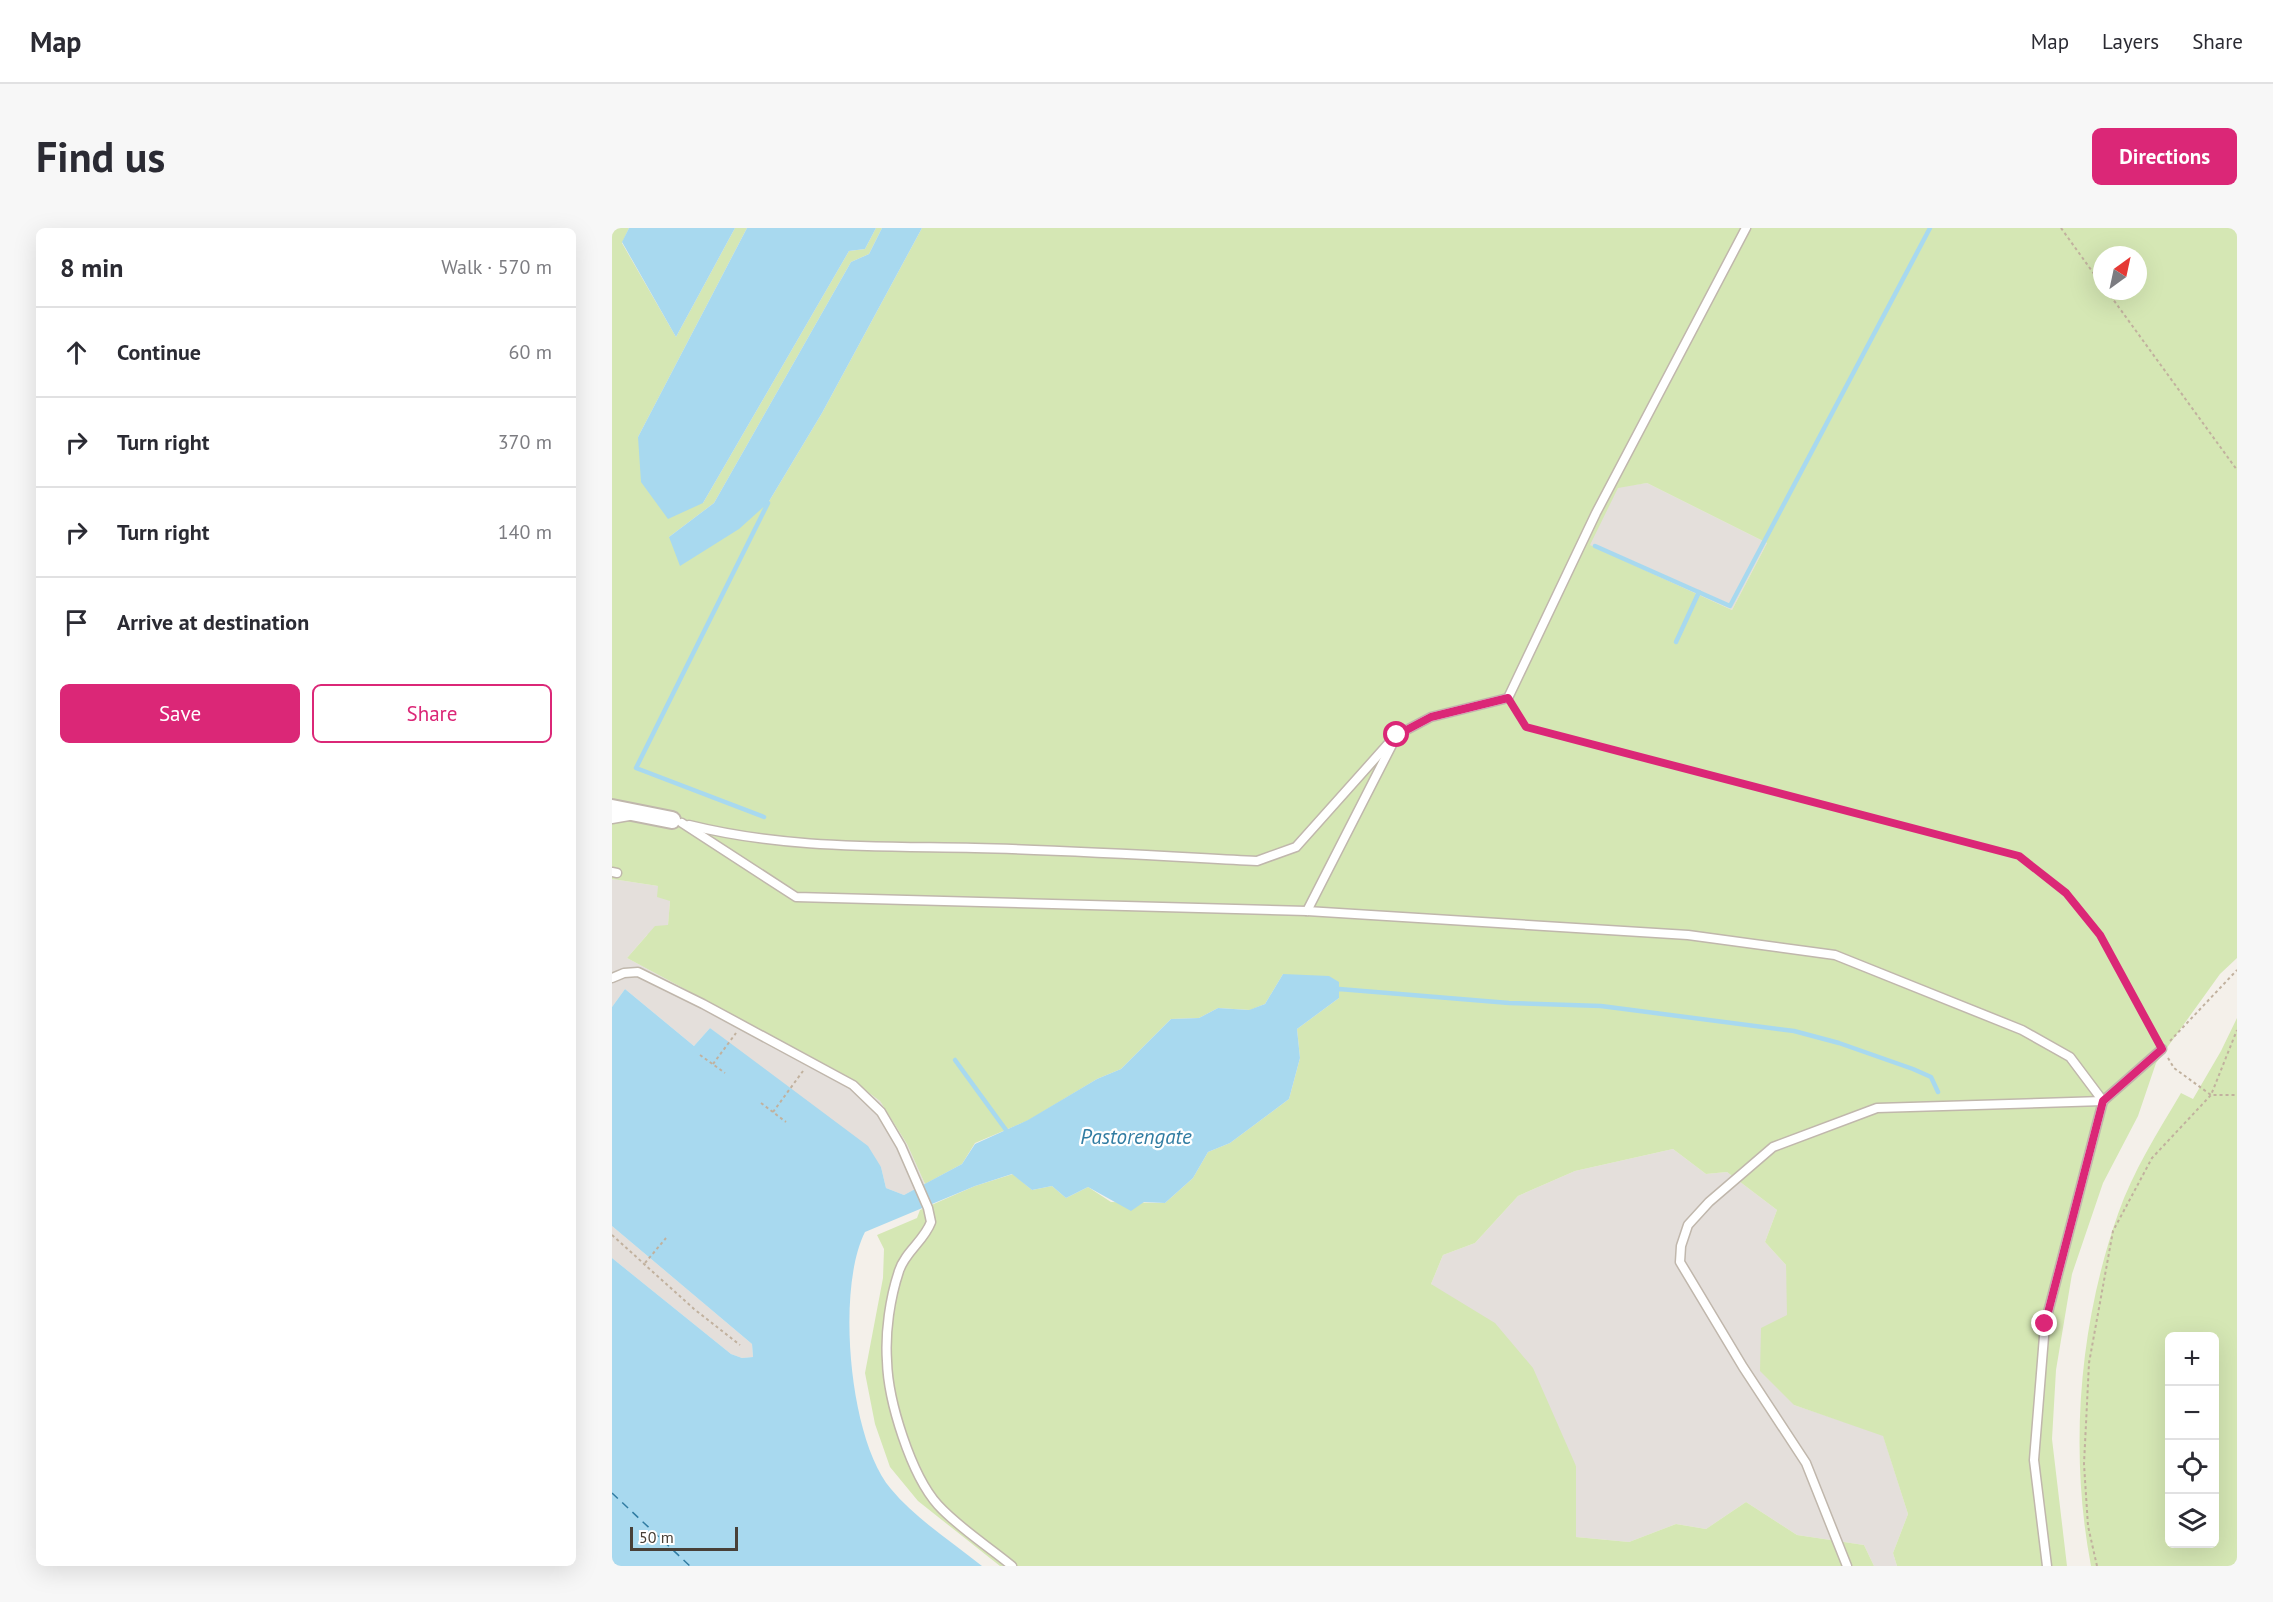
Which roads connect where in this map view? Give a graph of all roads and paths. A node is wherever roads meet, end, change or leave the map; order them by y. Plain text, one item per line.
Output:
1 (1746, 228) edge
2 (2061, 228) edge
3 (2093, 272) edge
4 (2114, 300) edge
5 (2237, 470) edge
6 (1508, 698) junction
7 (1397, 735) junction
8 (612, 808) edge
9 (647, 814) junction
10 (612, 819) edge
11 (677, 822) junction
12 (1307, 911) junction
13 (2237, 970) edge
14 (612, 978) edge
15 (2237, 1030) edge
16 (731, 1039) dead end
17 (2162, 1049) junction
18 (700, 1055) dead end
19 (811, 1061) junction
20 (713, 1064) junction
21 (725, 1073) dead end
22 (2211, 1095) junction
23 (2237, 1095) edge
24 (2103, 1101) junction
25 (760, 1103) dead end
26 (773, 1113) junction
27 (786, 1122) dead end
28 (612, 1235) edge
29 (666, 1238) dead end
30 (645, 1263) junction
31 (740, 1345) dead end
32 (1012, 1566) edge
33 (1847, 1566) edge
34 (2047, 1566) edge
35 (2097, 1566) edge

1 - 6 lane
2 - 3 path
4 - 5 path
6 - 7 lane
6 - 17 path
7 - 11 lane
7 - 12 lane
8 - 9 street
9 - 10 lane
9 - 11 street
11 - 12 lane
12 - 24 lane
13 - 17 path
14 - 19 lane
15 - 22 path
16 - 20 path
17 - 22 path
17 - 24 lane
18 - 20 path
19 - 26 path
19 - 32 lane
20 - 21 path
22 - 23 path
22 - 35 path
24 - 33 lane
24 - 34 lane
25 - 26 path
26 - 27 path
28 - 30 path
29 - 30 path
30 - 31 path

